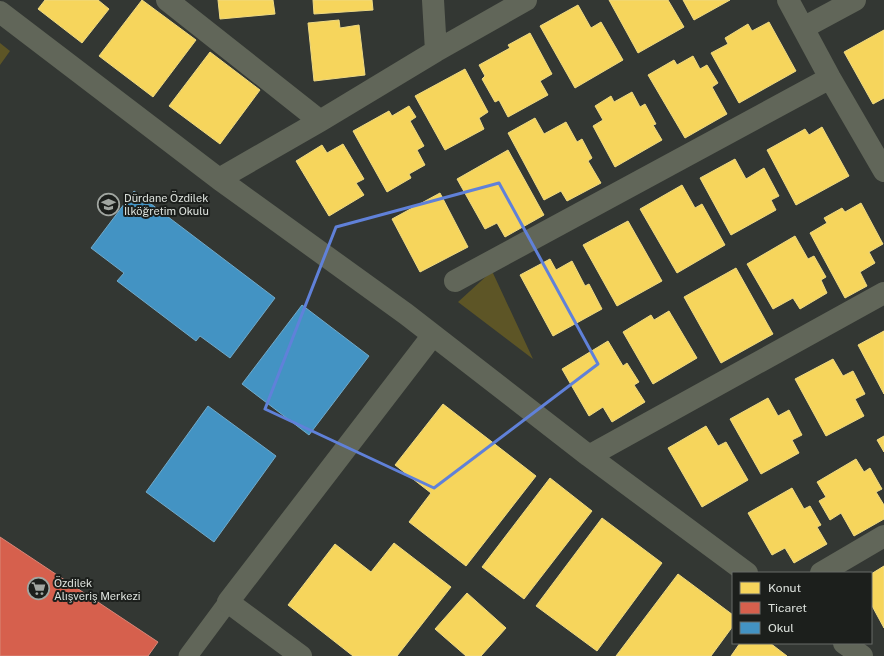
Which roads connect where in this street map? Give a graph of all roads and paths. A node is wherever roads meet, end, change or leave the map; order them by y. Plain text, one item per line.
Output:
1 (167, 0) edge
2 (433, 0) edge
3 (526, 0) edge
4 (788, 0) edge
5 (855, 0) edge
6 (0, 12) edge
7 (803, 28) junction
8 (436, 51) junction
9 (830, 78) junction
10 (320, 121) junction
11 (884, 172) edge
12 (219, 179) junction
13 (455, 281) dead end
14 (884, 293) edge
15 (433, 335) junction
16 (589, 456) junction
17 (884, 536) edge
18 (746, 572) edge
19 (823, 572) edge
20 (228, 602) junction
21 (845, 644) edge
22 (188, 656) edge
23 (301, 656) edge
24 (862, 656) edge

1 - 10 street
2 - 8 street
3 - 8 street
4 - 7 street
5 - 7 street
6 - 12 street
7 - 9 street
8 - 10 street
9 - 11 street
9 - 13 street
10 - 12 street
12 - 15 street
14 - 16 street
15 - 16 street
15 - 20 street
16 - 18 street
17 - 19 street
20 - 22 lane
20 - 23 street
21 - 24 street

